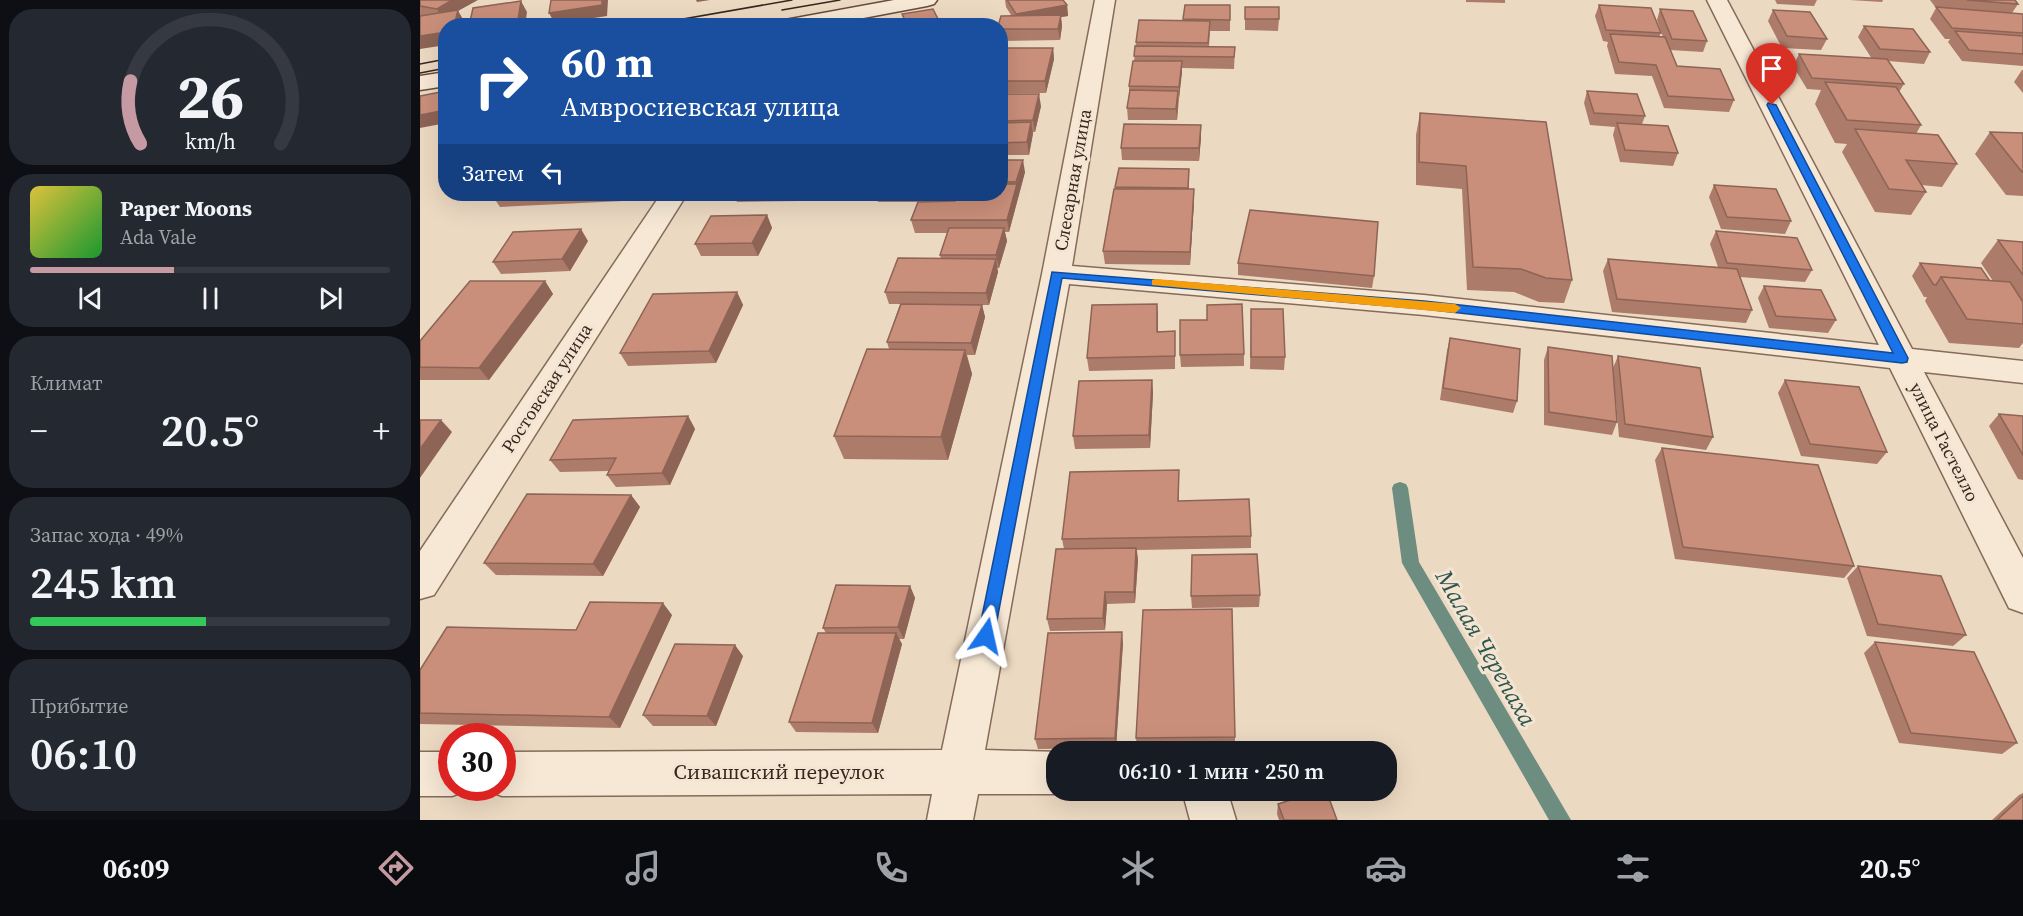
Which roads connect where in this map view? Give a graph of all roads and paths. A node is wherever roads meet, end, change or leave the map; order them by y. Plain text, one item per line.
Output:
1 (927, 0) edge
2 (1105, 0) edge
3 (1717, 0) edge
4 (829, 18) edge
5 (438, 80) edge
6 (420, 83) edge
7 (669, 201) edge
8 (1056, 274) junction
9 (1902, 358) junction
10 (2023, 372) edge
11 (420, 583) edge
12 (2023, 596) edge
13 (960, 771) junction
14 (1046, 772) edge
15 (420, 774) edge
16 (438, 774) edge
17 (516, 774) edge
18 (1207, 801) edge
19 (950, 820) edge
20 (1213, 820) edge

1 - 4 street
2 - 8 street, Слесарная улица
3 - 9 street, улица Гастелло
5 - 6 street
7 - 11 street, Ростовская улица
8 - 9 street
8 - 13 street, Слесарная улица
9 - 10 street
9 - 12 street, улица Гастелло
13 - 14 street, Сивашский переулок
13 - 17 street, Сивашский переулок
13 - 19 street, Слесарная улица
15 - 16 street
18 - 20 street

